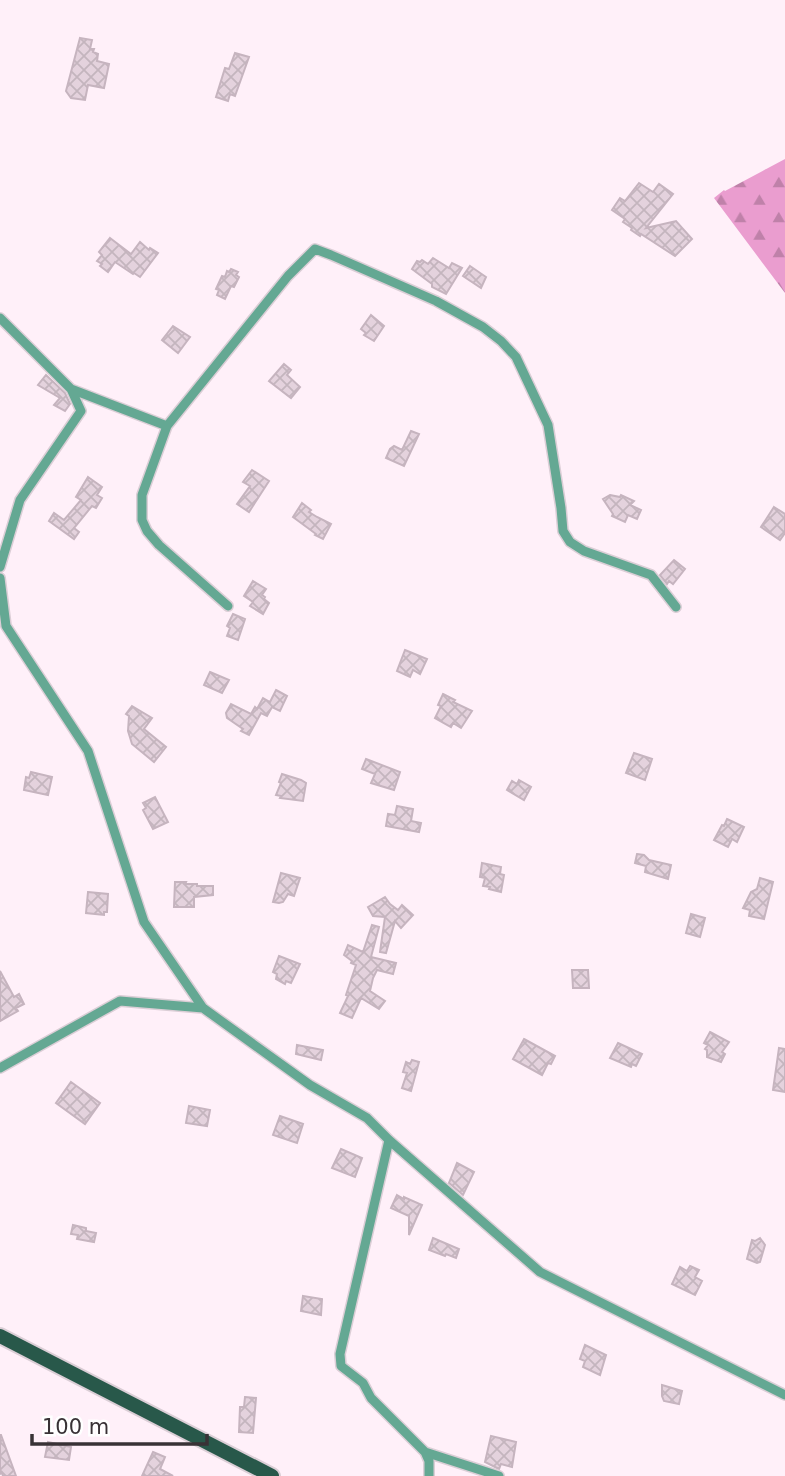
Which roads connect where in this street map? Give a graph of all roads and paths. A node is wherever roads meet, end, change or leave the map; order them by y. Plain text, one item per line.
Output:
1 (0, 318) edge
2 (71, 389) junction
3 (167, 426) junction
4 (0, 567) edge
5 (0, 578) edge
6 (228, 607) dead end
7 (676, 607) dead end
8 (203, 1008) junction
9 (0, 1068) edge
10 (389, 1140) junction
11 (0, 1336) edge
12 (785, 1395) edge
13 (425, 1452) junction
14 (272, 1476) edge
15 (429, 1476) edge
16 (499, 1476) edge

1 - 2 street
2 - 3 street
2 - 4 street
3 - 6 street
3 - 7 street
5 - 8 street
8 - 9 street
8 - 10 street
10 - 12 street
10 - 13 street
11 - 14 main road
13 - 15 street
13 - 16 street

